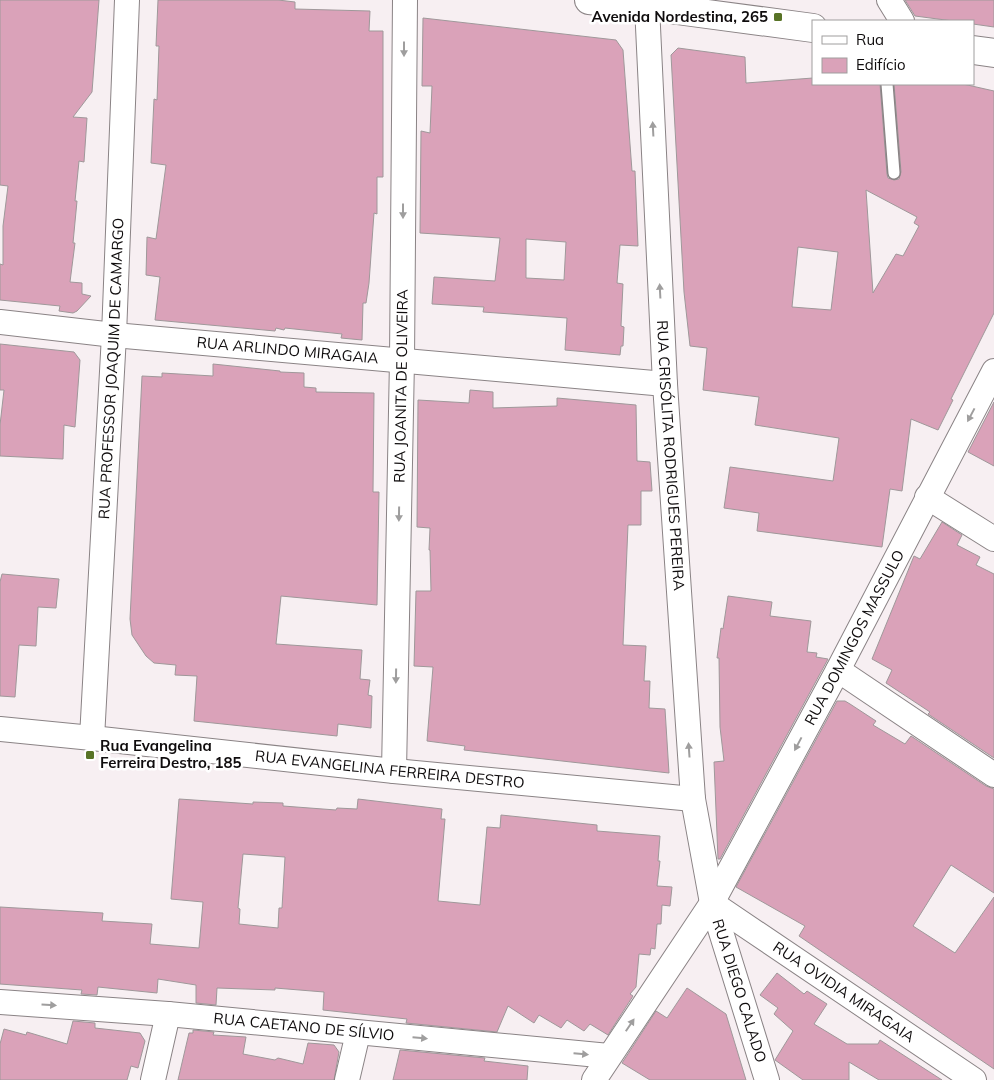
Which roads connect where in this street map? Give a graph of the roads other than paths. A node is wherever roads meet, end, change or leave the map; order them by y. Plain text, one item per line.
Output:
1 (127, 0) edge
2 (404, 0) edge
3 (588, 0) edge
4 (889, 0) edge
5 (647, 6) junction
6 (901, 20) edge
7 (812, 28) edge
8 (974, 50) edge
9 (994, 53) edge
10 (887, 85) edge
11 (894, 173) dead end
12 (0, 322) edge
13 (114, 335) junction
14 (402, 360) junction
15 (994, 372) edge
16 (665, 384) junction
17 (928, 497) junction
18 (994, 539) edge
19 (838, 670) junction
20 (0, 729) edge
21 (92, 738) junction
22 (394, 771) junction
23 (994, 775) edge
24 (693, 799) junction
25 (712, 903) junction
26 (0, 1002) edge
27 (168, 1014) junction
28 (358, 1032) junction
29 (609, 1056) junction
30 (153, 1080) edge
31 (346, 1080) edge
32 (594, 1080) edge
33 (768, 1080) edge
34 (974, 1080) edge

1 - 13 street, RUA PROFESSOR JOAQUIM DE CAMARGO
2 -> 14 street, RUA JOANITA DE OLIVEIRA
3 - 5 main road
4 - 6 street
5 - 7 main road
16 -> 5 street, RUA CRISÓLITA RODRIGUES PEREIRA
8 - 9 main road
10 - 11 lane
12 - 13 street, RUA ARLINDO MIRAGAIA
13 - 14 street, RUA ARLINDO MIRAGAIA
13 - 21 street, RUA PROFESSOR JOAQUIM DE CAMARGO
14 - 16 street, RUA ARLINDO MIRAGAIA
14 -> 22 street, RUA JOANITA DE OLIVEIRA
15 -> 17 street, RUA DOMINGOS MASSULO
24 -> 16 street, RUA CRISÓLITA RODRIGUES PEREIRA
17 - 18 street
17 - 19 street, RUA DOMINGOS MASSULO
19 - 23 street
19 -> 25 street, RUA DOMINGOS MASSULO
20 - 21 street, RUA EVANGELINA FERREIRA DESTRO
21 - 22 street, RUA EVANGELINA FERREIRA DESTRO
22 - 24 street, RUA EVANGELINA FERREIRA DESTRO
24 - 25 street, RUA CRISÓLITA RODRIGUES PEREIRA
29 -> 25 street, RUA DOMINGOS MASSULO
25 - 33 street, RUA DIEGO CALADO
25 - 34 street, RUA OVIDIA MIRAGAIA
26 -> 27 street, RUA CAETANO DE SÍLVIO
27 - 28 street, RUA CAETANO DE SÍLVIO
27 - 30 street
28 -> 29 street, RUA CAETANO DE SÍLVIO
28 - 31 street
29 - 32 street, RUA DOMINGOS MASSULO

